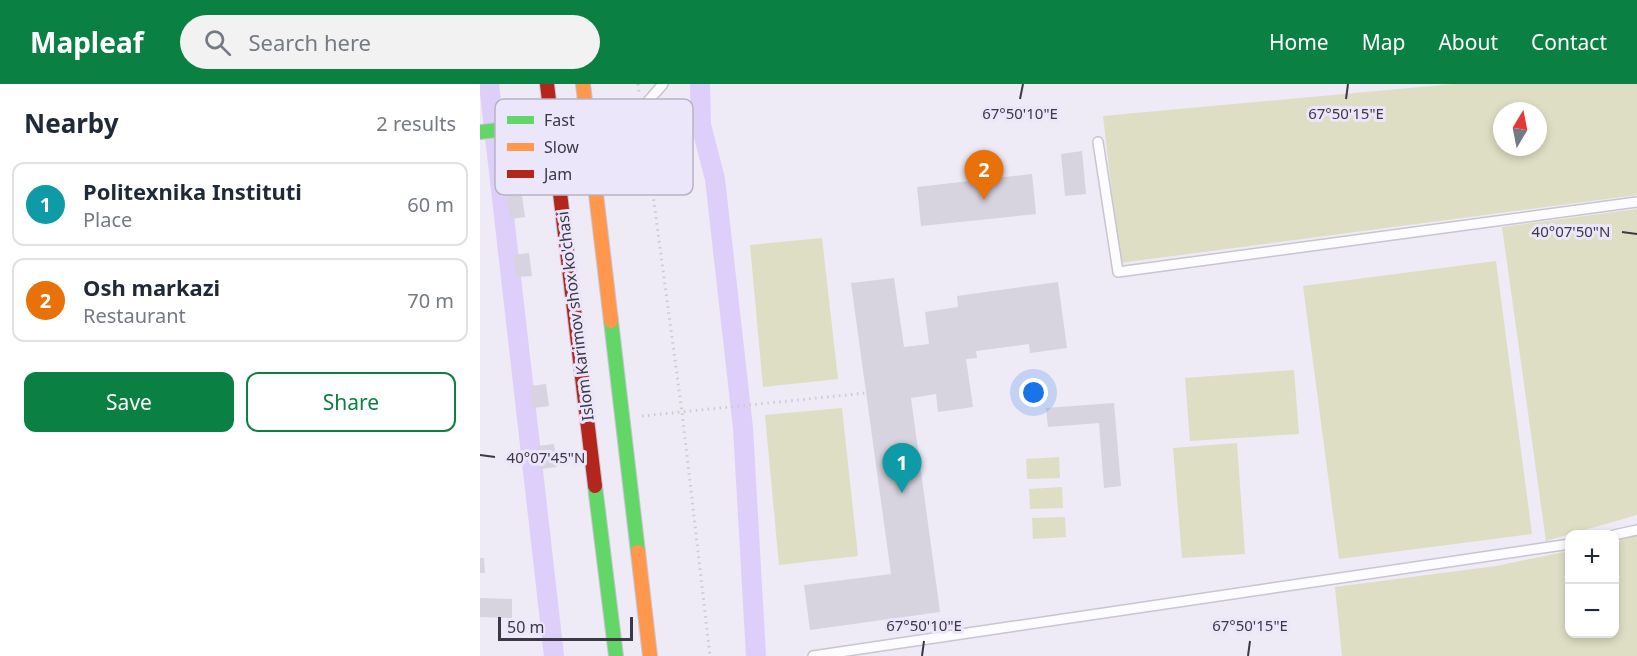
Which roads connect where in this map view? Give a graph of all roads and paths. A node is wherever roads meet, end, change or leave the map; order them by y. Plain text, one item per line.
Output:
1 (547, 84) edge
2 (583, 84) edge
3 (638, 84) edge
4 (663, 84) edge
5 (549, 99) edge
6 (585, 99) edge
7 (640, 99) edge
8 (651, 99) edge
9 (1098, 142) dead end
10 (561, 195) edge
11 (597, 195) edge
12 (653, 195) edge
13 (1637, 202) edge
14 (866, 393) dead end
15 (682, 412) junction
16 (622, 418) junction
17 (1637, 530) edge
18 (1619, 534) edge
19 (1565, 545) edge
20 (616, 656) edge
21 (650, 656) edge
22 (710, 656) edge
23 (813, 656) edge

1 - 5 main road, Islom Karimov shox ko'chasi
2 - 6 main road
3 - 7 path
4 - 8 lane
9 - 13 lane
10 - 20 main road, Islom Karimov shox ko'chasi
11 - 16 main road
12 - 15 path
14 - 15 path
15 - 16 path
15 - 22 path
16 - 21 main road
17 - 18 lane
19 - 23 lane

